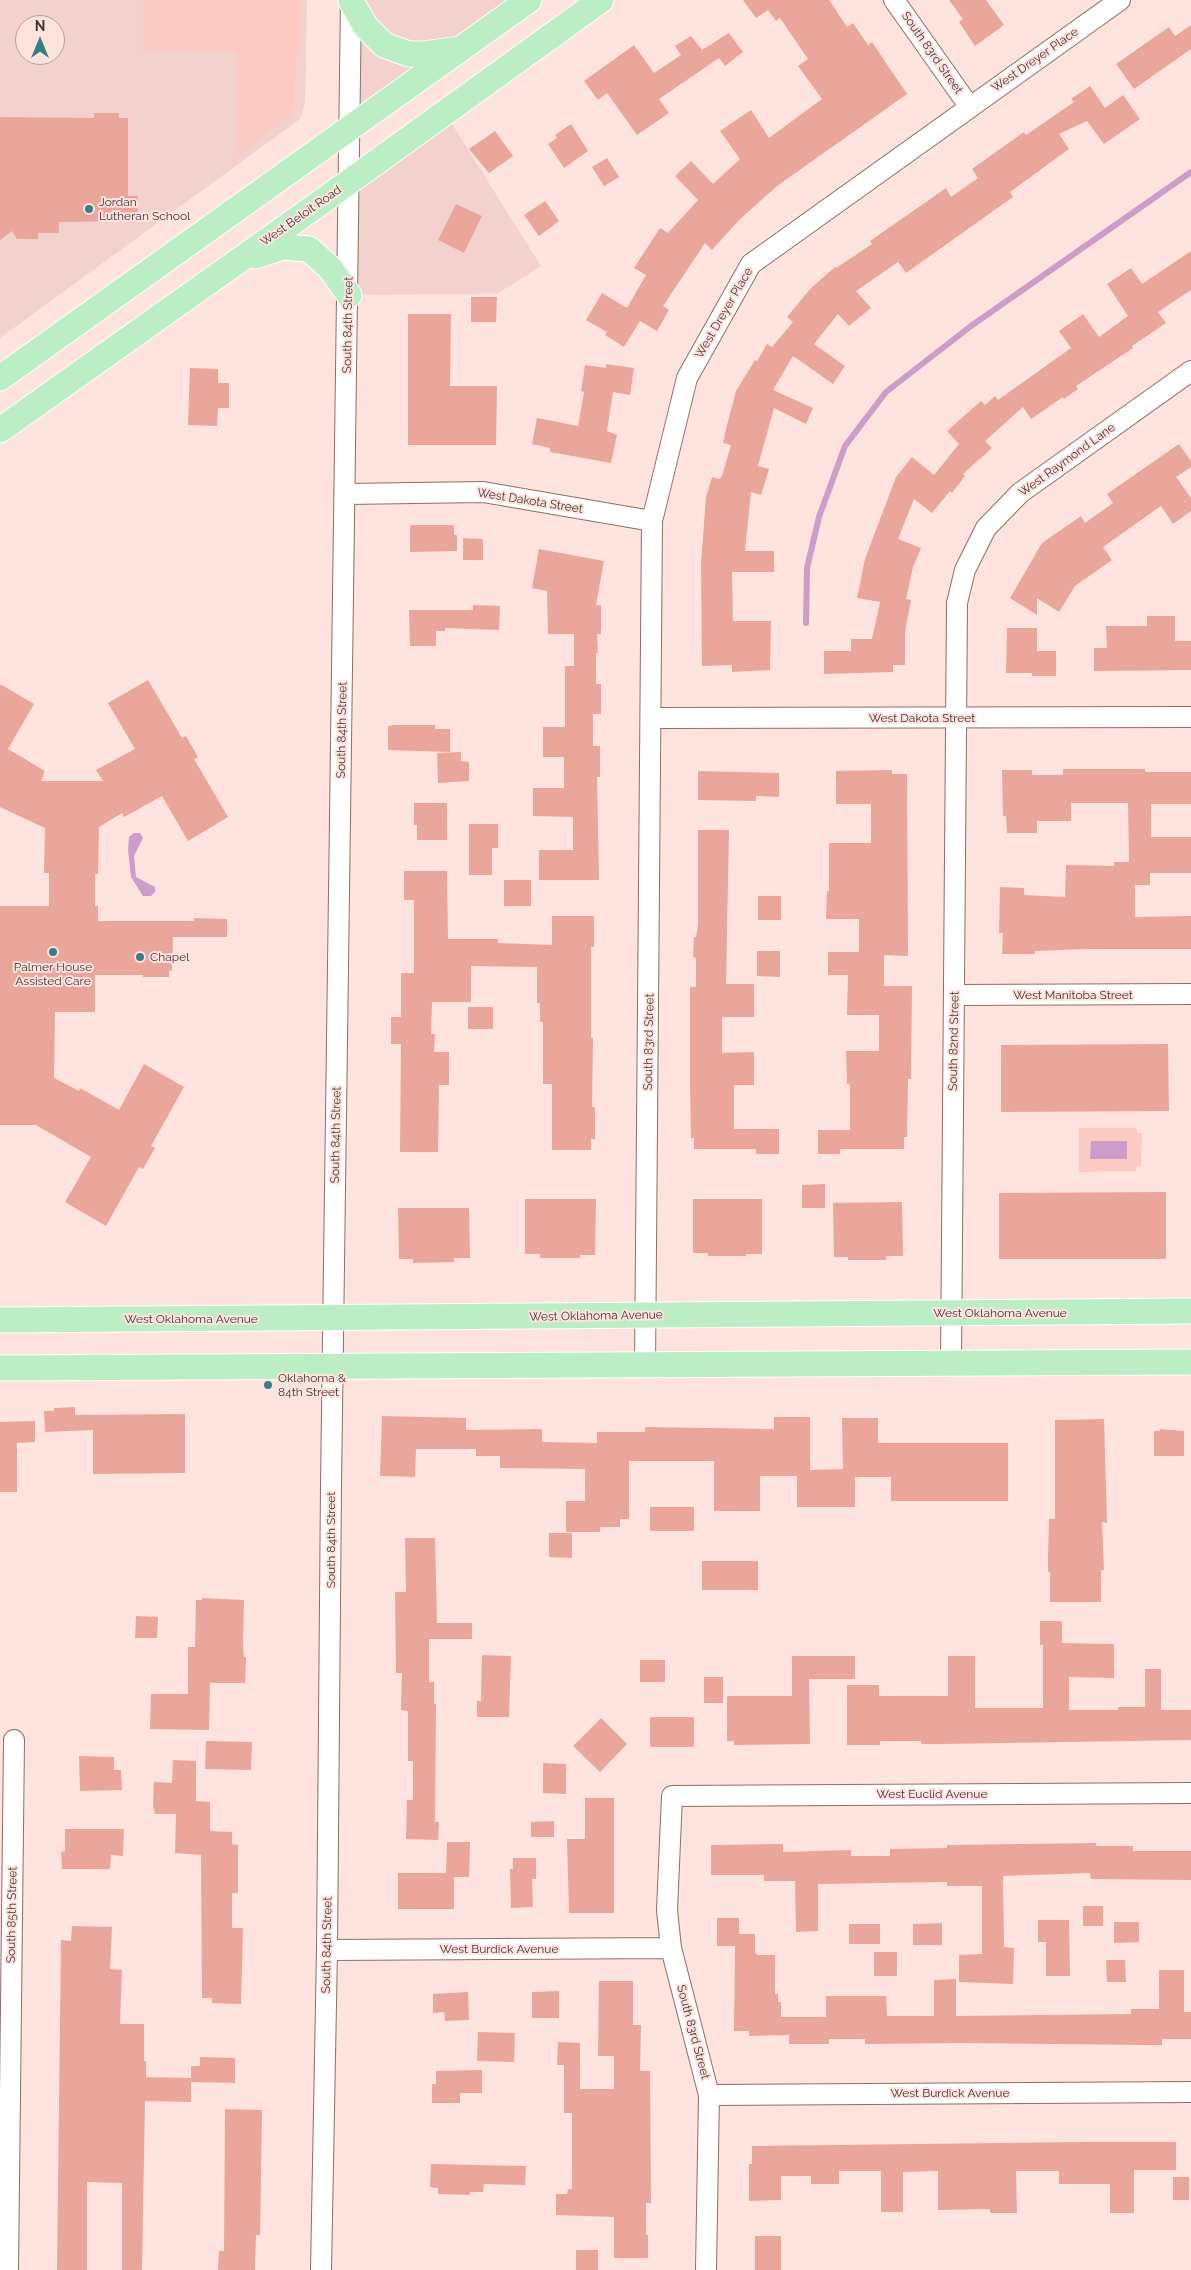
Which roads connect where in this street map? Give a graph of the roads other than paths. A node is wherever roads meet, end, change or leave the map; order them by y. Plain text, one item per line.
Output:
1 (530, 0) edge
2 (601, 0) edge
3 (894, 0) edge
4 (1120, 0) edge
5 (351, 1) edge
6 (462, 49) junction
7 (969, 106) junction
8 (350, 130) junction
9 (350, 182) junction
10 (232, 265) junction
11 (348, 295) junction
12 (1191, 371) edge
13 (0, 378) edge
14 (0, 430) edge
15 (346, 494) junction
16 (652, 521) junction
17 (1191, 717) edge
18 (652, 718) junction
19 (956, 718) junction
20 (1191, 994) edge
21 (954, 995) junction
22 (1191, 1311) edge
23 (951, 1313) junction
24 (645, 1316) junction
25 (334, 1318) junction
26 (0, 1320) edge
27 (1191, 1362) edge
28 (951, 1364) junction
29 (645, 1366) junction
30 (0, 1368) edge
31 (333, 1368) junction
32 (9, 1753) edge
33 (1191, 1793) edge
34 (672, 1796) joint
35 (671, 1948) junction
36 (327, 1950) junction
37 (1191, 2092) edge
38 (709, 2095) junction
39 (8, 2270) edge
40 (321, 2270) edge
41 (706, 2270) edge

1 - 6 main road
2 - 9 main road, West Beloit Road
3 - 7 street, South 83rd Street
4 - 7 street, West Dreyer Place
5 - 6 main road
5 - 8 street, South 84th Street
6 - 8 main road
7 - 16 street, West Dreyer Place
8 - 9 street, South 84th Street
8 - 13 main road
9 - 10 main road, West Beloit Road
9 - 11 street, South 84th Street
10 - 11 main road
10 - 14 main road, West Beloit Road
11 - 15 street, South 84th Street
12 - 19 street, West Raymond Lane
15 - 16 street, West Dakota Street
15 - 25 street, South 84th Street
16 - 18 street, West Dreyer Place
17 - 19 street, West Dakota Street
18 - 19 street, West Dakota Street
18 - 24 street, South 83rd Street
19 - 21 street, South 82nd Street
20 - 21 street, West Manitoba Street
21 - 23 street, South 82nd Street
22 - 23 main road, West Oklahoma Avenue
23 - 24 main road, West Oklahoma Avenue
23 - 28 street, South 82nd Street
24 - 25 main road, West Oklahoma Avenue
24 - 29 street, South 83rd Street
25 - 26 main road, West Oklahoma Avenue
25 - 31 street, South 84th Street
27 - 28 main road
28 - 29 main road
29 - 31 main road
30 - 31 main road
31 - 36 street, South 84th Street
32 - 39 street, South 85th Street
33 - 34 street, West Euclid Avenue
34 - 35 street, South 83rd Street
35 - 36 street, West Burdick Avenue
35 - 38 street, South 83rd Street
36 - 40 street, South 84th Street
37 - 38 street, West Burdick Avenue
38 - 41 street, South 83rd Street

